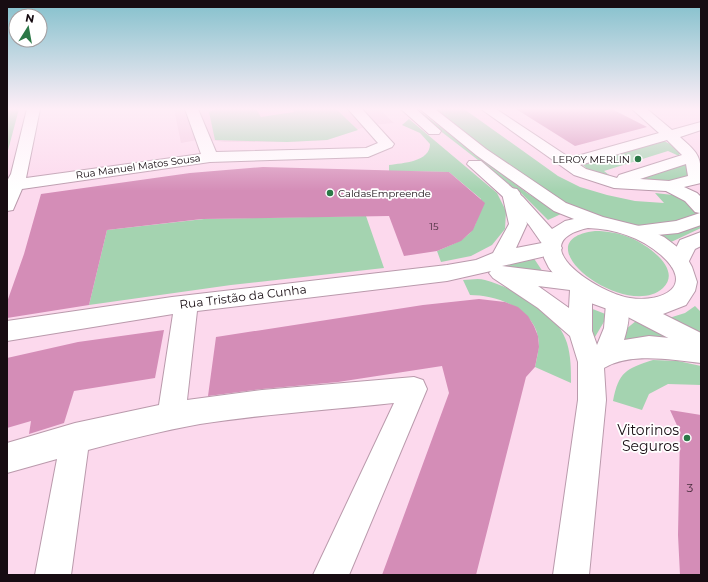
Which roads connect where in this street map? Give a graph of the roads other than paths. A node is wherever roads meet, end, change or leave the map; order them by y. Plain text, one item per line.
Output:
1 (28, 136) edge
2 (202, 136) edge
3 (380, 136) edge
4 (441, 136) edge
5 (462, 136) edge
6 (527, 136) edge
7 (666, 136) edge
8 (671, 136) edge
9 (210, 157) junction
10 (692, 157) junction
11 (569, 164) junction
12 (699, 180) edge
13 (614, 183) junction
14 (11, 185) edge
15 (670, 186) junction
16 (511, 193) junction
17 (7, 206) edge
18 (701, 208) edge
19 (701, 219) edge
20 (599, 222) junction
21 (636, 231) junction
22 (701, 238) edge
23 (552, 246) junction
24 (679, 262) junction
25 (494, 266) junction
26 (578, 285) junction
27 (694, 291) edge
28 (186, 304) junction
29 (622, 305) junction
30 (7, 331) edge
31 (580, 331) junction
32 (701, 345) edge
33 (701, 352) edge
34 (599, 358) junction
35 (171, 416) junction
36 (75, 438) junction
37 (7, 458) edge
38 (53, 575) edge
39 (331, 575) edge
40 (570, 575) edge

1 - 14 street
2 - 9 street
3 - 9 street, Rua Manuel Matos Sousa
4 - 16 street
5 - 20 street
6 - 11 street
7 - 11 street
8 - 10 street
9 - 14 street, Rua Manuel Matos Sousa
10 - 12 street
10 - 13 street
11 - 13 street
12 - 15 street
13 - 15 street
14 - 17 street
15 - 18 street
16 - 23 street
16 - 25 street
19 - 21 street
20 - 21 street
20 - 23 street
21 - 24 street
22 - 24 street
23 - 25 street, Rua Tristão da Cunha
23 - 26 street
24 - 27 street
25 - 26 street
25 - 28 street, Rua Tristão da Cunha
25 - 31 street
26 - 29 street
26 - 31 street
27 - 29 street
28 - 30 street, Rua Tristão da Cunha
28 - 35 street
29 - 32 street
29 - 34 street
31 - 34 street
33 - 34 street
34 - 40 street
35 - 36 street
35 - 39 street
36 - 37 street
36 - 38 street

